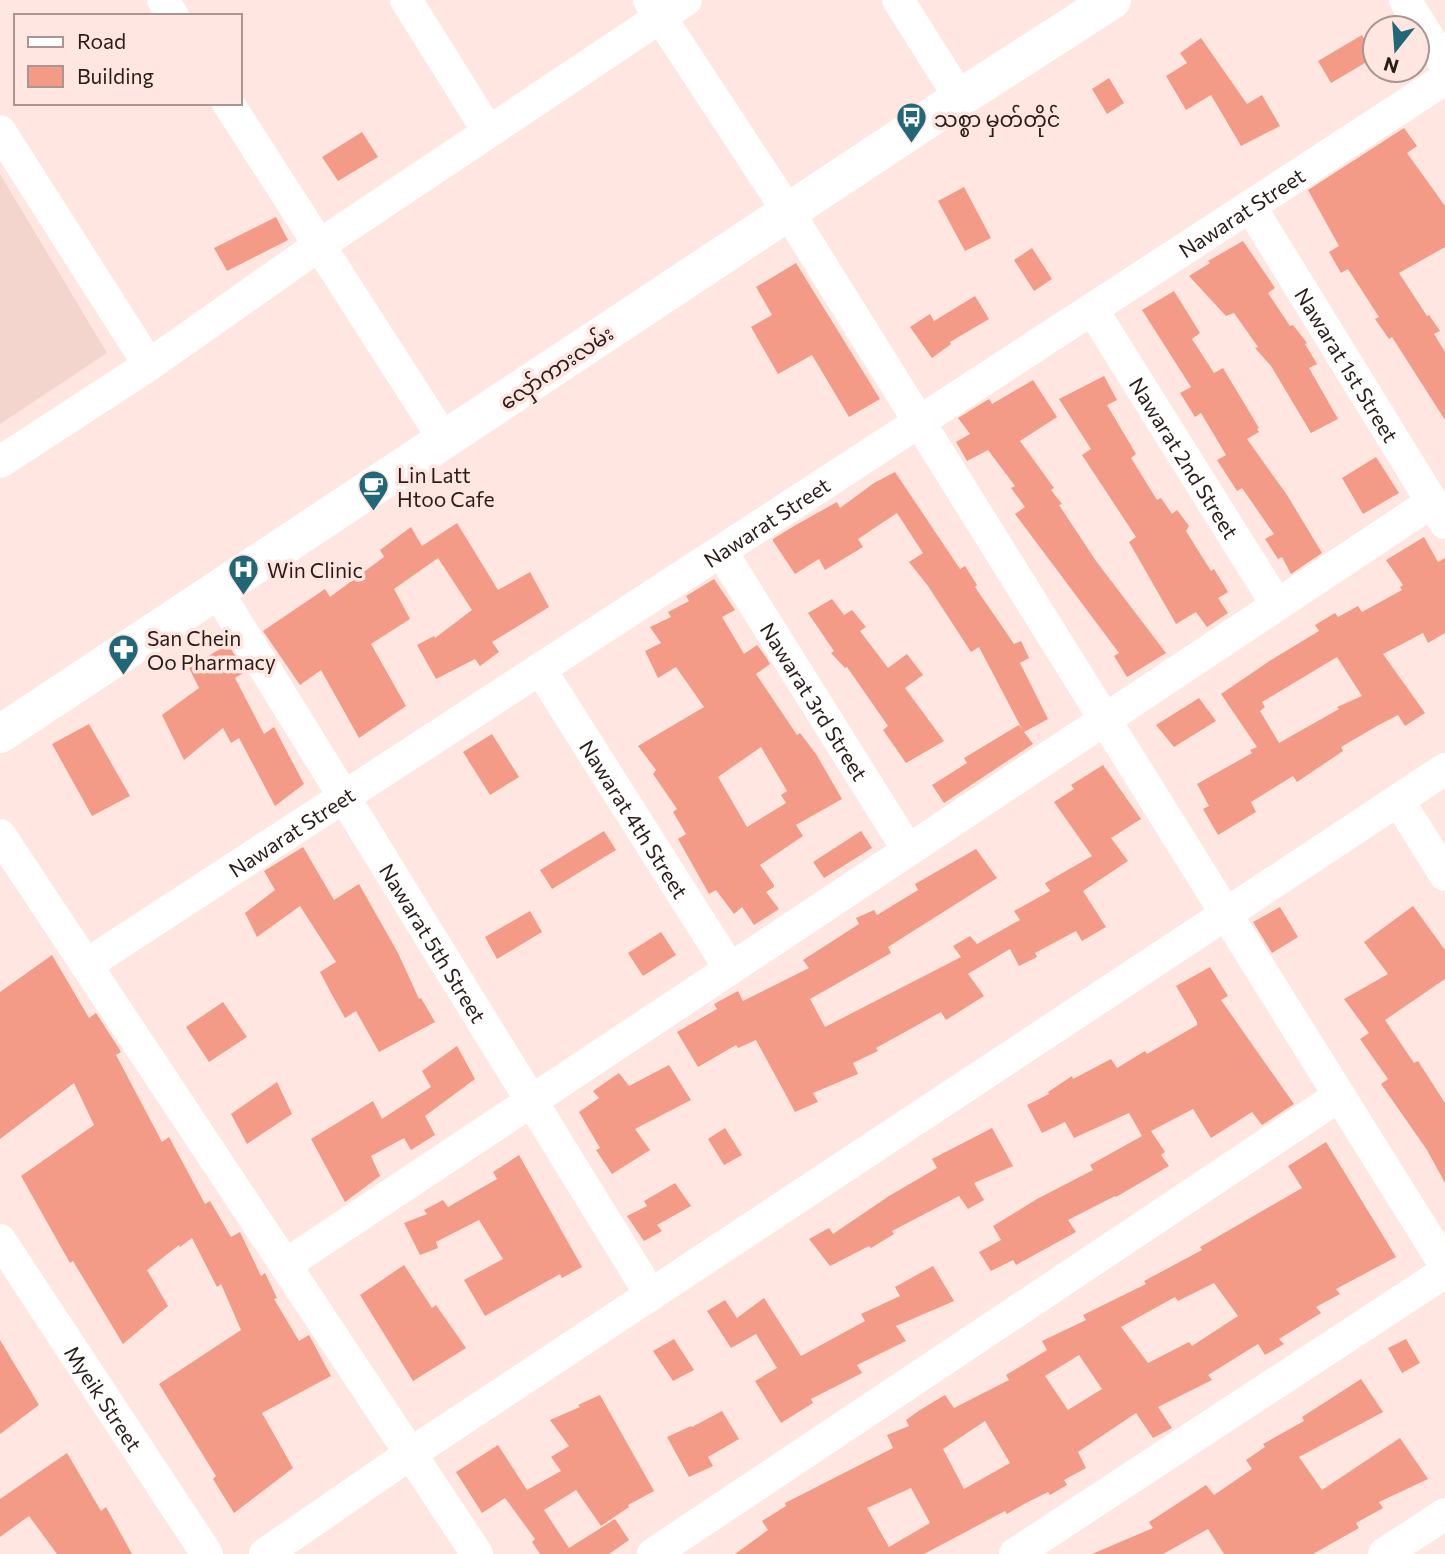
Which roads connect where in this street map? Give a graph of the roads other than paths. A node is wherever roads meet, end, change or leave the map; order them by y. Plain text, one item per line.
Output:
1 (406, 0) edge
2 (898, 0) edge
3 (1112, 0) edge
4 (1405, 0) edge
5 (665, 6) edge
6 (1445, 64) edge
7 (1445, 79) edge
8 (960, 98) junction
9 (229, 105) edge
10 (0, 131) edge
11 (488, 131) junction
12 (1250, 206) junction
13 (789, 213) junction
14 (318, 246) junction
15 (1092, 309) junction
16 (149, 365) junction
17 (919, 421) junction
18 (445, 441) junction
19 (0, 462) edge
20 (1438, 512) edge
21 (720, 551) junction
22 (217, 591) junction
23 (1277, 605) junction
24 (540, 669) junction
25 (1105, 719) junction
26 (0, 734) edge
27 (1445, 769) edge
28 (344, 797) junction
29 (1398, 800) junction
30 (0, 835) edge
31 (908, 850) junction
32 (1445, 875) edge
33 (1226, 914) junction
34 (86, 965) junction
35 (730, 969) junction
36 (1339, 1096) junction
37 (531, 1101) junction
38 (0, 1240) edge
39 (285, 1265) junction
40 (1445, 1265) edge
41 (1445, 1272) edge
42 (651, 1295) junction
43 (410, 1454) junction
44 (1445, 1514) edge
45 (207, 1554) edge
46 (265, 1554) edge
47 (477, 1554) edge
48 (653, 1554) edge
49 (1014, 1554) edge
50 (1384, 1554) edge

1 - 11 street
2 - 8 street
3 - 8 main road, လှော်ကားလမ်း
4 - 6 street
5 - 11 street
5 - 13 street
7 - 12 street, Nawarat Street
8 - 13 main road, လှော်ကားလမ်း
9 - 14 street
10 - 16 street
11 - 14 street
12 - 15 street, Nawarat Street
12 - 20 street, Nawarat 1st Street
13 - 17 street
13 - 18 main road, လှော်ကားလမ်း
14 - 16 street
14 - 18 street
15 - 17 street, Nawarat Street
15 - 23 street, Nawarat 2nd Street
16 - 19 street
17 - 21 street, Nawarat Street
17 - 25 street
18 - 22 main road, လှော်ကားလမ်း
20 - 23 street
21 - 24 street, Nawarat Street
21 - 31 street, Nawarat 3rd Street
22 - 26 main road, လှော်ကားလမ်း
22 - 28 street, Nawarat 5th Street
23 - 25 street
24 - 28 street, Nawarat Street
24 - 35 street, Nawarat 4th Street
25 - 31 street
25 - 33 street
27 - 29 street
28 - 34 street, Nawarat Street
28 - 37 street, Nawarat 5th Street
29 - 32 street
29 - 33 street
30 - 34 street
31 - 35 street
33 - 36 street
33 - 42 street
34 - 39 street
35 - 37 street
36 - 40 street
36 - 48 street
37 - 39 street
37 - 42 street, Nawarat 5th Street
38 - 45 street, Myeik Street
39 - 43 street
41 - 49 street
42 - 43 street
43 - 46 street
43 - 47 street
44 - 50 street

